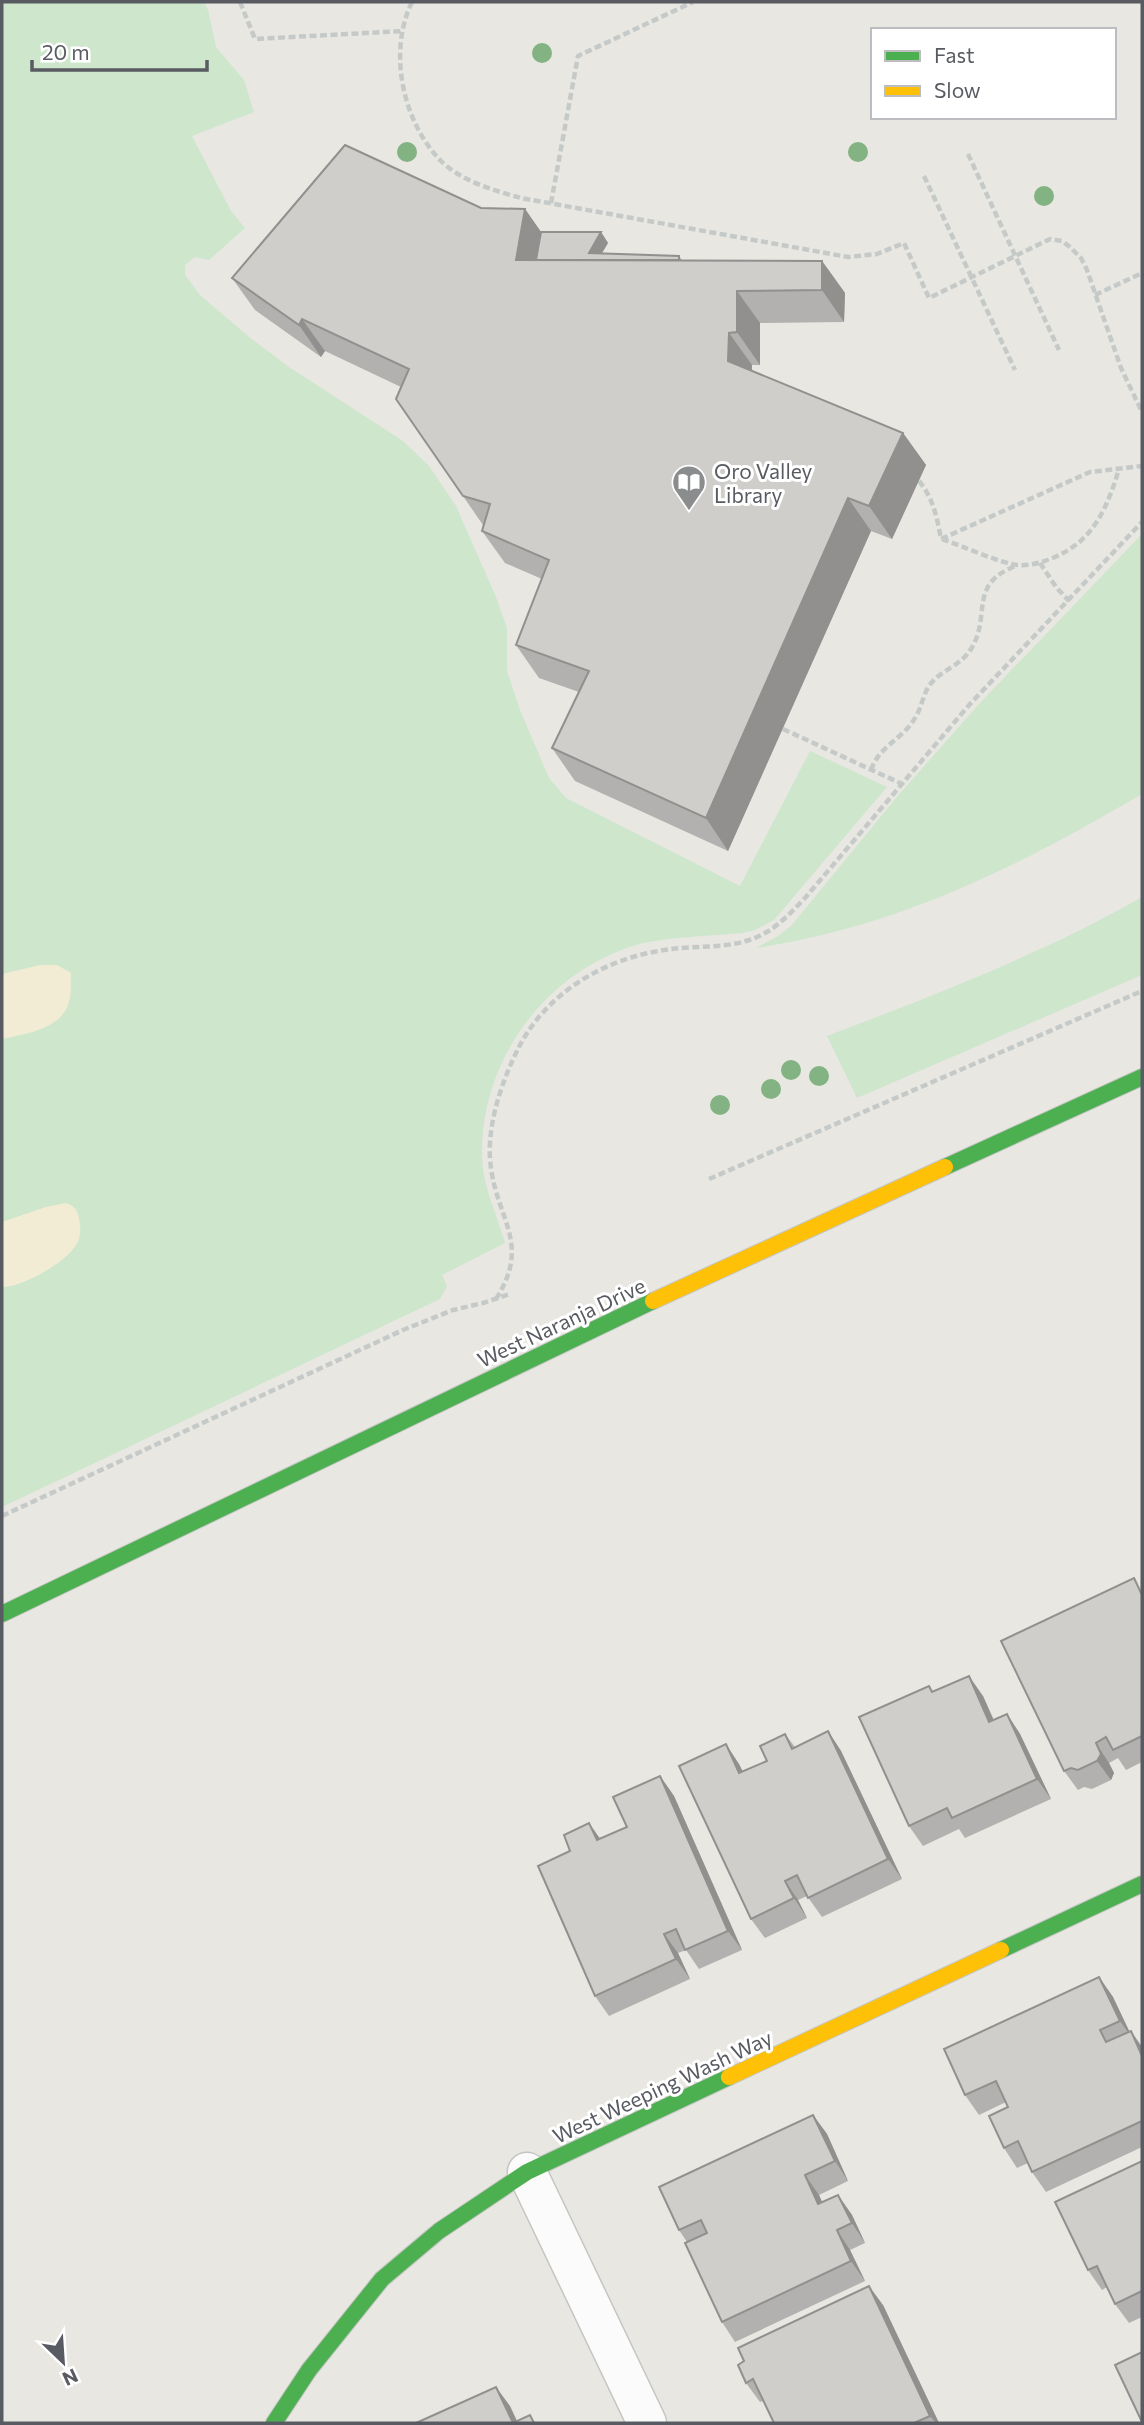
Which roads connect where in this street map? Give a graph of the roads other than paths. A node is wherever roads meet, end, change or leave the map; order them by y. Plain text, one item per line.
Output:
1 (1142, 1077) edge
2 (2, 1614) edge
3 (1142, 1884) edge
4 (527, 2172) junction
5 (274, 2423) edge
6 (647, 2423) edge

1 - 2 street, West Naranja Drive
3 - 4 street, West Weeping Wash Way
4 - 5 street, West Weeping Wash Way
4 - 6 street

